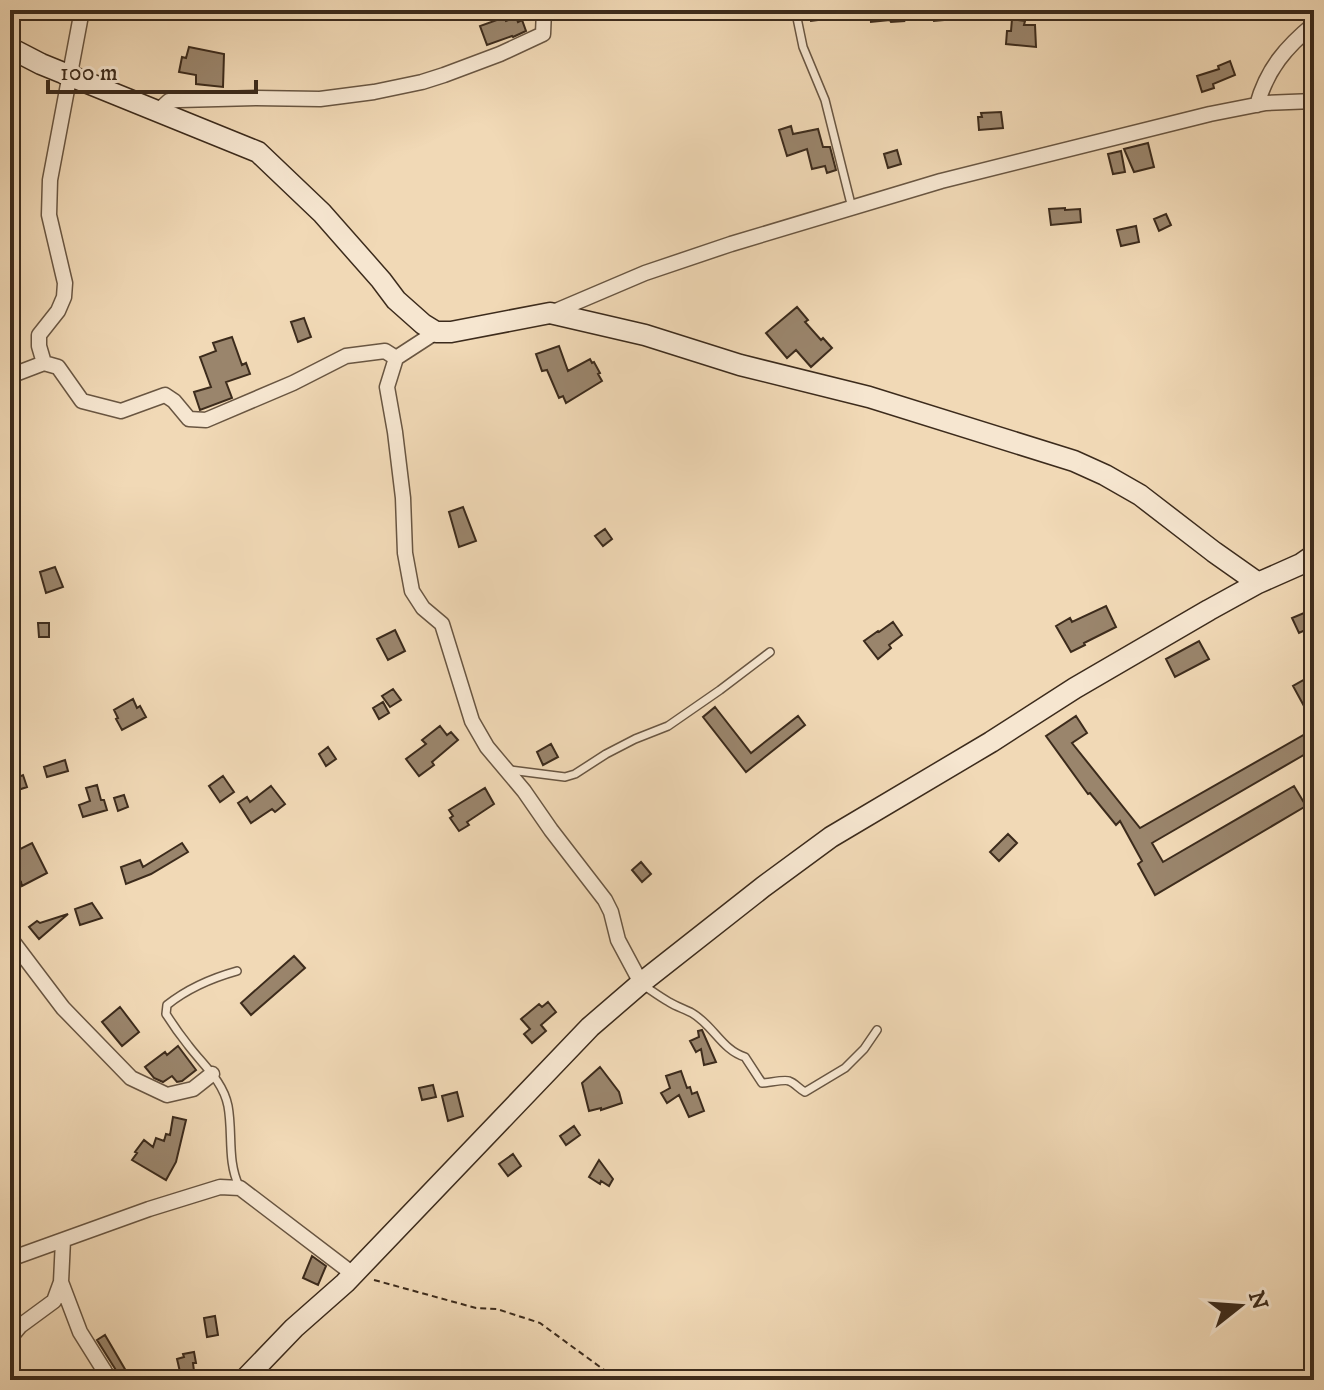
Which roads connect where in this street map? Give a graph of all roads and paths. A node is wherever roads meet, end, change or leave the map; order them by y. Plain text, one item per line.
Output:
1 (82, 10) edge
2 (544, 10) edge
3 (804, 15) dead end
4 (1314, 24) edge
5 (10, 48) edge
6 (69, 74) junction
7 (1314, 101) edge
8 (1257, 105) junction
9 (158, 111) junction
10 (852, 208) junction
11 (550, 313) junction
12 (436, 332) junction
13 (396, 358) junction
14 (44, 363) junction
15 (10, 376) edge
16 (1314, 555) edge
17 (1258, 583) junction
18 (770, 652) dead end
19 (507, 769) junction
20 (10, 938) edge
21 (237, 971) dead end
22 (641, 983) junction
23 (877, 1030) dead end
24 (212, 1074) junction
25 (240, 1188) junction
26 (63, 1240) junction
27 (10, 1259) edge
28 (353, 1274) junction
29 (61, 1282) junction
30 (10, 1338) edge
31 (107, 1375) edge
32 (91, 1380) edge
33 (244, 1380) edge
34 (622, 1380) edge

1 - 6 street
2 - 9 street
3 - 10 lane
4 - 8 street
5 - 6 street
6 - 9 street
6 - 14 street
7 - 8 street
8 - 10 street
9 - 12 street
10 - 11 street
11 - 12 street
11 - 17 street
12 - 13 street
13 - 14 street
13 - 19 street
14 - 15 street
16 - 17 street
17 - 22 street
18 - 19 lane
19 - 22 street
20 - 24 street
21 - 24 lane
22 - 23 lane
22 - 28 street
24 - 25 lane
25 - 26 street
25 - 28 street
26 - 27 street
26 - 29 street
28 - 33 street
28 - 34 path
29 - 30 street
29 - 31 street
31 - 32 street

